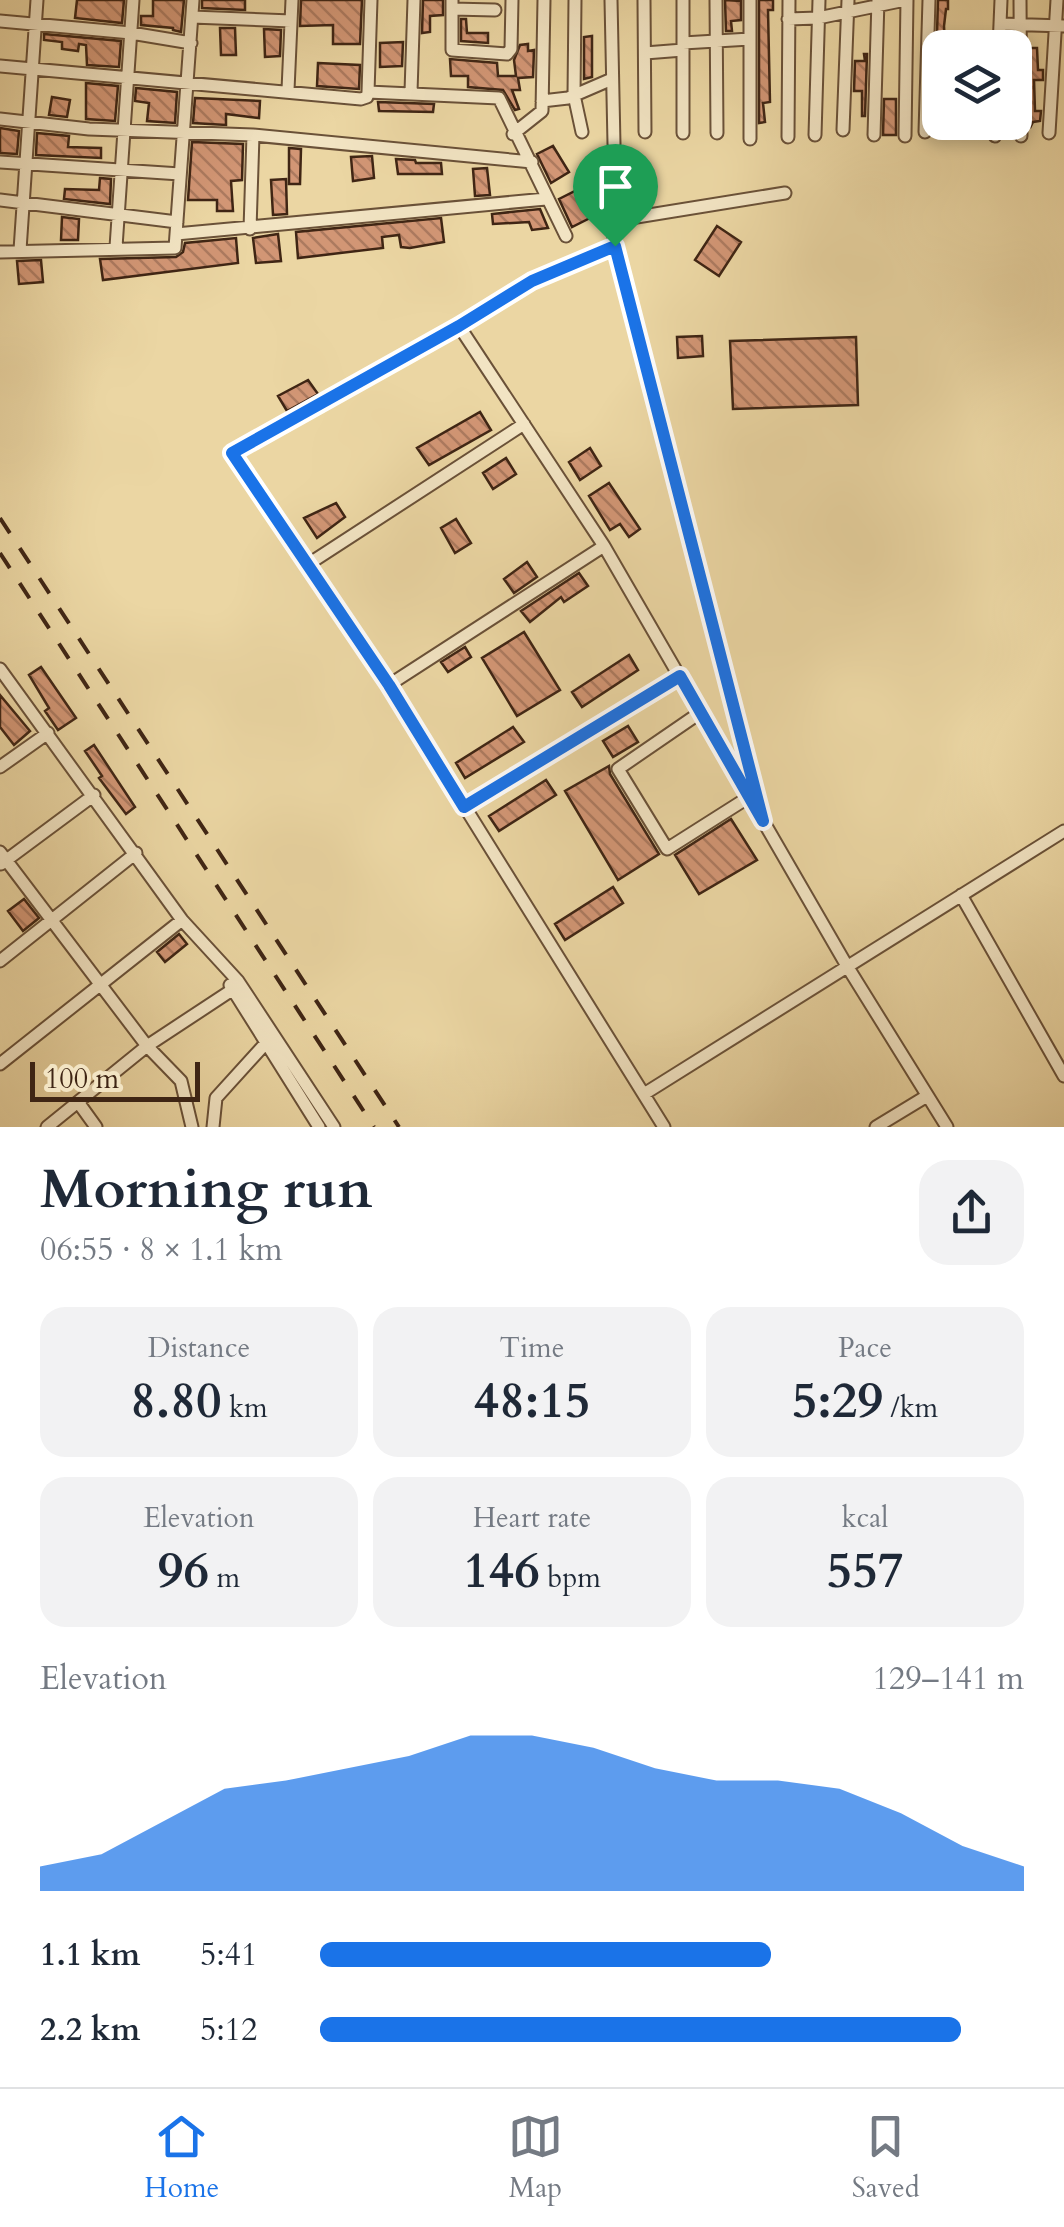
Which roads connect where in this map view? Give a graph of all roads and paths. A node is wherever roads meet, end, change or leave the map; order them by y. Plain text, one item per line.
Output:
1 (38, 0) edge
2 (133, 0) edge
3 (193, 0) edge
4 (292, 0) edge
5 (371, 0) edge
6 (414, 0) edge
7 (512, 0) edge
8 (544, 0) edge
9 (576, 0) edge
10 (611, 0) edge
11 (644, 0) edge
12 (683, 0) edge
13 (716, 0) edge
14 (750, 0) edge
15 (788, 0) edge
16 (819, 0) edge
17 (906, 0) edge
18 (929, 0) edge
19 (1000, 0) edge
20 (1020, 0) edge
21 (1057, 0) edge
22 (878, 2) edge
23 (452, 4) edge
24 (848, 6) edge
25 (496, 10) dead end
26 (192, 17) junction
27 (818, 18) junction
28 (788, 19) junction
29 (0, 21) edge
30 (291, 22) junction
31 (36, 23) junction
32 (1021, 23) junction
33 (1000, 24) junction
34 (1061, 26) edge
35 (928, 30) edge
36 (1000, 30) edge
37 (1021, 30) edge
38 (131, 33) junction
39 (750, 39) junction
40 (716, 41) junction
41 (191, 42) junction
42 (683, 46) junction
43 (645, 52) junction
44 (0, 66) edge
45 (33, 68) junction
46 (128, 77) junction
47 (612, 79) junction
48 (188, 83) junction
49 (288, 90) junction
50 (368, 92) junction
51 (411, 92) junction
52 (574, 96) junction
53 (542, 101) junction
54 (0, 119) edge
55 (30, 121) junction
56 (843, 130) dead end
57 (124, 131) junction
58 (582, 132) dead end
59 (646, 132) dead end
60 (1049, 132) dead end
61 (184, 133) junction
62 (683, 133) dead end
63 (513, 134) junction
64 (718, 134) dead end
65 (874, 134) dead end
66 (815, 135) dead end
67 (254, 136) junction
68 (905, 136) dead end
69 (788, 137) dead end
70 (750, 139) dead end
71 (614, 144) dead end
72 (0, 162) edge
73 (532, 162) junction
74 (28, 164) junction
75 (122, 170) junction
76 (180, 174) junction
77 (785, 193) dead end
78 (546, 199) junction
79 (0, 200) edge
80 (26, 202) junction
81 (119, 217) junction
82 (176, 228) junction
83 (250, 228) junction
84 (566, 236) dead end
85 (615, 246) junction
86 (116, 247) junction
87 (20, 250) junction
88 (0, 252) edge
89 (459, 326) junction
90 (524, 424) junction
91 (604, 546) junction
92 (308, 564) junction
93 (0, 669) edge
94 (680, 676) junction
95 (389, 685) junction
96 (701, 712) junction
97 (48, 733) junction
98 (0, 768) edge
99 (94, 796) junction
100 (750, 797) junction
101 (464, 807) junction
102 (763, 821) junction
103 (1064, 830) edge
104 (136, 853) junction
105 (2, 859) edge
106 (961, 894) junction
107 (51, 919) junction
108 (182, 920) junction
109 (0, 961) edge
110 (846, 966) junction
111 (222, 967) junction
112 (101, 984) junction
113 (232, 990) junction
114 (265, 1044) junction
115 (147, 1046) junction
116 (0, 1064) edge
117 (1064, 1076) edge
118 (644, 1094) junction
119 (927, 1096) junction
120 (78, 1102) junction
121 (47, 1127) edge
122 (96, 1127) edge
123 (192, 1127) edge
124 (213, 1127) edge
125 (319, 1127) edge
126 (334, 1127) edge
127 (664, 1127) edge
128 (876, 1127) edge
129 (947, 1127) edge

1 - 31 street
2 - 38 street
3 - 26 street
4 - 30 street
5 - 50 street
6 - 51 street
7 - 23 street
8 - 53 street
9 - 52 street
10 - 47 street
11 - 43 street
12 - 42 street
13 - 40 street
14 - 39 street
15 - 28 street
16 - 27 street
17 - 22 street
17 - 68 street
18 - 35 street
19 - 33 street
20 - 32 street
21 - 34 street
22 - 24 street
22 - 65 street
23 - 25 street
24 - 27 street
24 - 56 street
26 - 30 street
26 - 41 street
27 - 28 street
27 - 66 street
28 - 69 street
29 - 31 street
30 - 49 street
31 - 38 street
31 - 45 street
32 - 33 street
32 - 34 street
32 - 37 street
33 - 36 street
34 - 60 street
38 - 41 street
38 - 46 street
39 - 40 street
39 - 70 street
40 - 42 street
40 - 64 street
41 - 48 street
42 - 43 street
42 - 62 street
43 - 59 street
44 - 45 street
45 - 46 street
45 - 55 street
46 - 48 street
46 - 57 street
47 - 52 street
47 - 71 street
48 - 49 street
48 - 61 street
49 - 50 street
50 - 51 street
51 - 63 street
52 - 53 street
52 - 58 street
53 - 63 street
54 - 55 street
55 - 57 street
55 - 74 street
57 - 61 street
57 - 75 street
61 - 67 street
61 - 76 street
63 - 73 street
67 - 73 street
67 - 83 street
72 - 74 street
73 - 78 street
74 - 75 street
74 - 80 street
75 - 76 street
75 - 81 street
76 - 82 street
77 - 85 street
78 - 83 street
78 - 84 street
79 - 80 street
80 - 81 street
80 - 87 street
81 - 82 street
81 - 86 street
82 - 83 street
82 - 86 street
85 - 89 street
85 - 102 street
86 - 87 street
87 - 88 street
89 - 90 street
89 - 92 street
90 - 91 street
90 - 92 street
91 - 94 street
91 - 95 street
92 - 95 street
93 - 97 street
94 - 96 street
94 - 101 street
95 - 101 street
96 - 100 street
96 - 100 street
97 - 98 street
97 - 99 street
99 - 104 street
99 - 105 street
100 - 102 street
101 - 118 street
102 - 110 street
103 - 106 street
104 - 107 street
104 - 108 street
105 - 107 street
106 - 110 street
106 - 117 street
107 - 109 street
107 - 112 street
108 - 111 street
108 - 112 street
110 - 118 street
110 - 119 street
111 - 113 street
111 - 126 street
112 - 115 street
112 - 116 street
113 - 114 street
113 - 115 street
114 - 124 street
114 - 125 street
115 - 120 street
115 - 123 street
118 - 127 street
119 - 128 street
119 - 129 street
120 - 121 street
120 - 122 street

